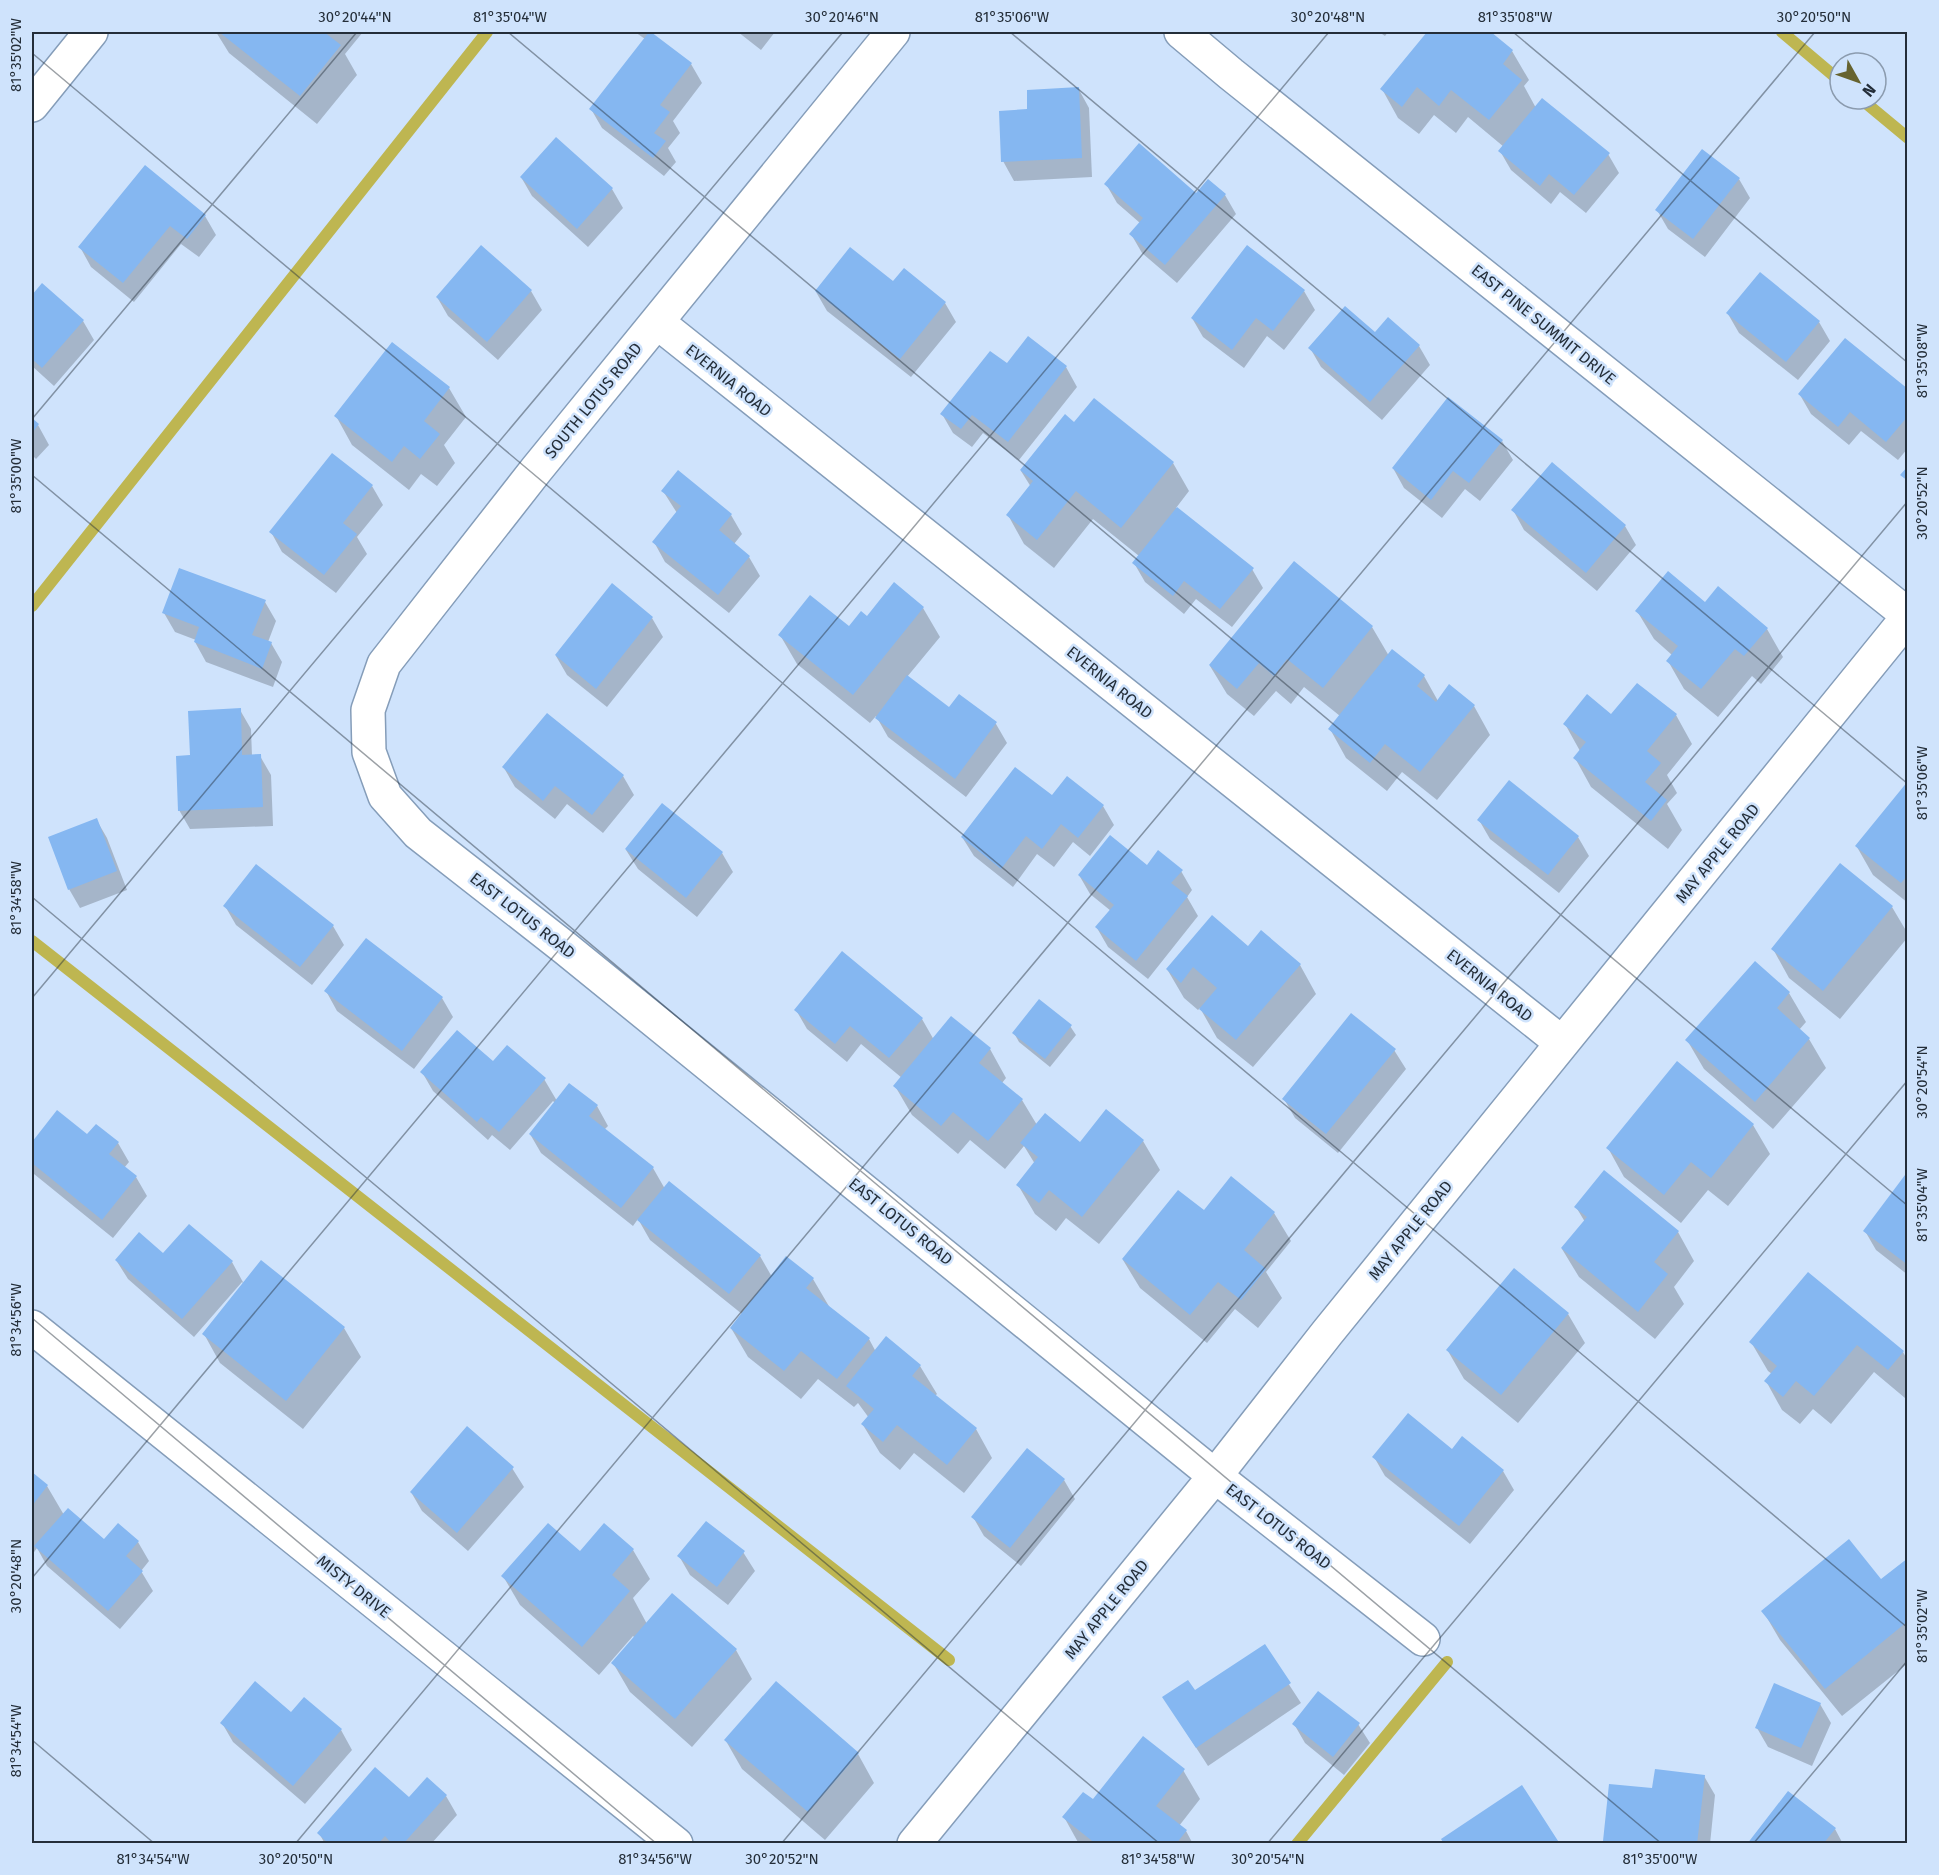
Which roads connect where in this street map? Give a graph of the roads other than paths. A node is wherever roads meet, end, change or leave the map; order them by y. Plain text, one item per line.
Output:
1 (91, 32) edge
2 (893, 32) edge
3 (1181, 32) edge
4 (32, 105) edge
5 (657, 322) junction
6 (1908, 616) edge
7 (385, 796) joint
8 (1562, 1043) junction
9 (32, 1327) edge
10 (1215, 1476) junction
11 (1423, 1639) dead end
12 (676, 1844) edge
13 (914, 1844) edge

1 - 4 street
2 - 5 street, SOUTH LOTUS ROAD
3 - 6 street, EAST PINE SUMMIT DRIVE
5 - 7 street, SOUTH LOTUS ROAD
5 - 8 street, EVERNIA ROAD
6 - 8 street, MAY APPLE ROAD
7 - 10 street, EAST LOTUS ROAD
8 - 10 street, MAY APPLE ROAD
9 - 12 street, MISTY DRIVE
10 - 11 street, EAST LOTUS ROAD
10 - 13 street, MAY APPLE ROAD

